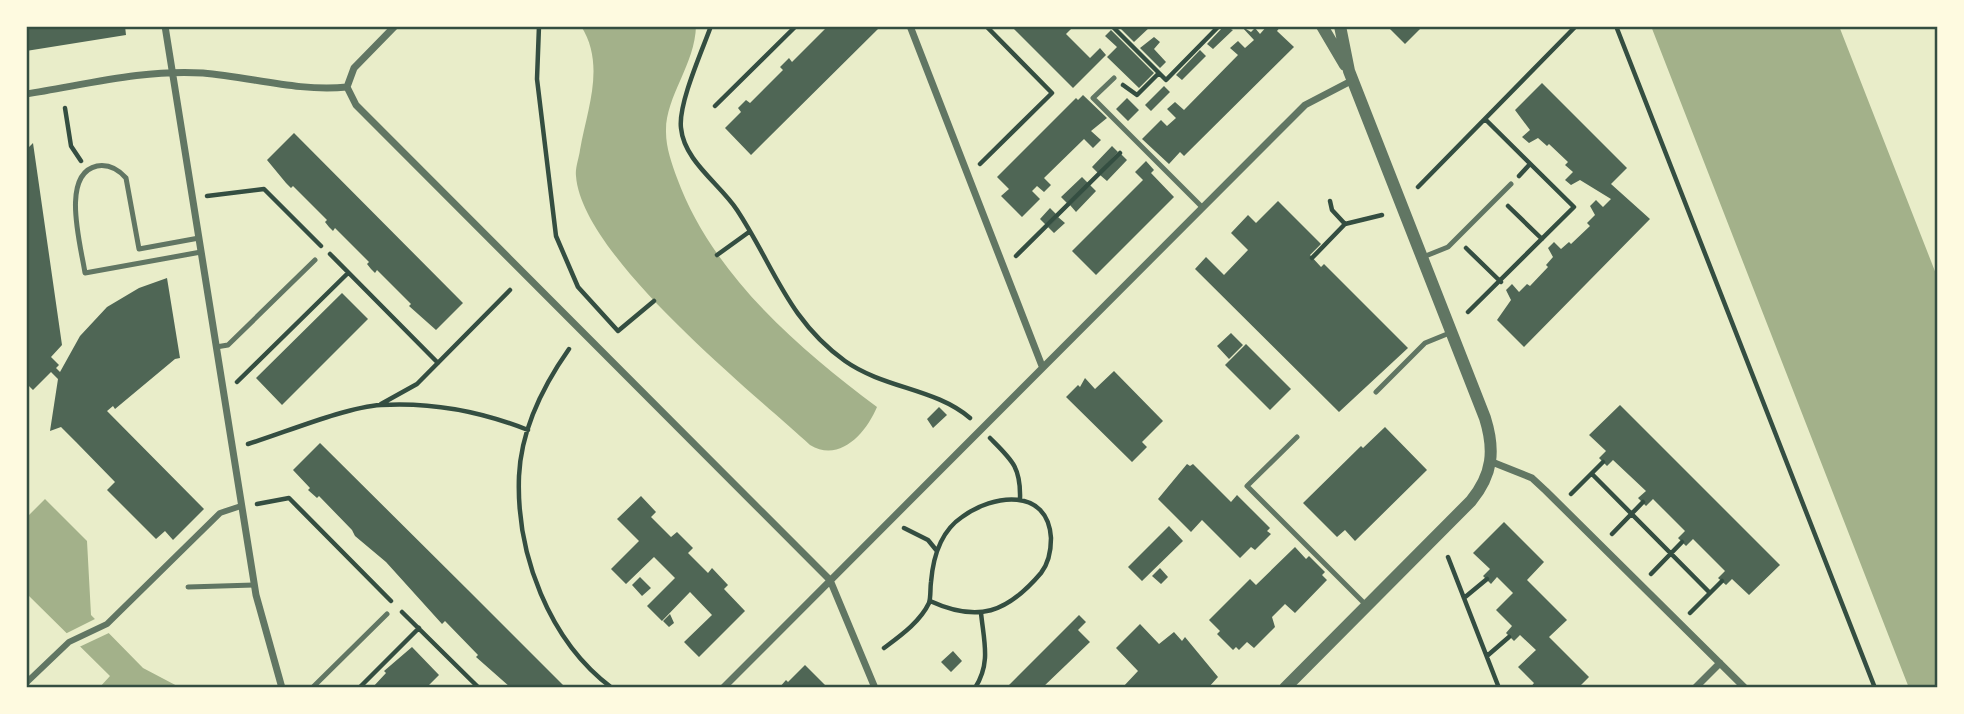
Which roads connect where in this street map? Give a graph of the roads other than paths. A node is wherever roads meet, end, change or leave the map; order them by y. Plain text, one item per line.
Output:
1 (165, 26) edge
2 (395, 26) edge
3 (910, 26) edge
4 (1322, 26) edge
5 (1340, 26) edge
6 (173, 74) junction
7 (1351, 75) junction
8 (1114, 78) road end
9 (347, 87) junction
10 (26, 94) edge
11 (1511, 184) dead end
12 (1202, 206) junction
13 (199, 239) junction
14 (201, 252) junction
15 (1422, 257) junction
16 (315, 260) dead end
17 (1452, 332) junction
18 (216, 347) junction
19 (1042, 366) junction
20 (1376, 392) dead end
21 (1297, 437) dead end
22 (1492, 462) junction
23 (241, 506) junction
24 (830, 580) junction
25 (254, 585) junction
26 (188, 587) dead end
27 (1367, 606) junction
28 (387, 614) dead end
29 (1720, 663) junction
30 (26, 683) edge
31 (282, 688) edge
32 (312, 688) edge
33 (723, 688) edge
34 (875, 688) edge
35 (1285, 688) edge
36 (1695, 688) edge
37 (1745, 688) edge

1 - 6 street
2 - 9 street
3 - 19 street
4 - 7 street
5 - 7 street
6 - 9 street
6 - 10 street
6 - 13 street
7 - 12 street
7 - 15 street
8 - 12 lane
9 - 24 street
11 - 15 lane
12 - 19 street
13 - 14 street
13 - 14 lane
14 - 18 street
15 - 17 street
16 - 18 lane
17 - 20 lane
17 - 22 street
18 - 23 street
19 - 24 street
21 - 27 lane
22 - 27 street
22 - 29 street
23 - 25 street
23 - 30 street
24 - 33 street
24 - 34 street
25 - 26 lane
25 - 31 street
27 - 35 street
28 - 32 lane
29 - 36 street
29 - 37 street

